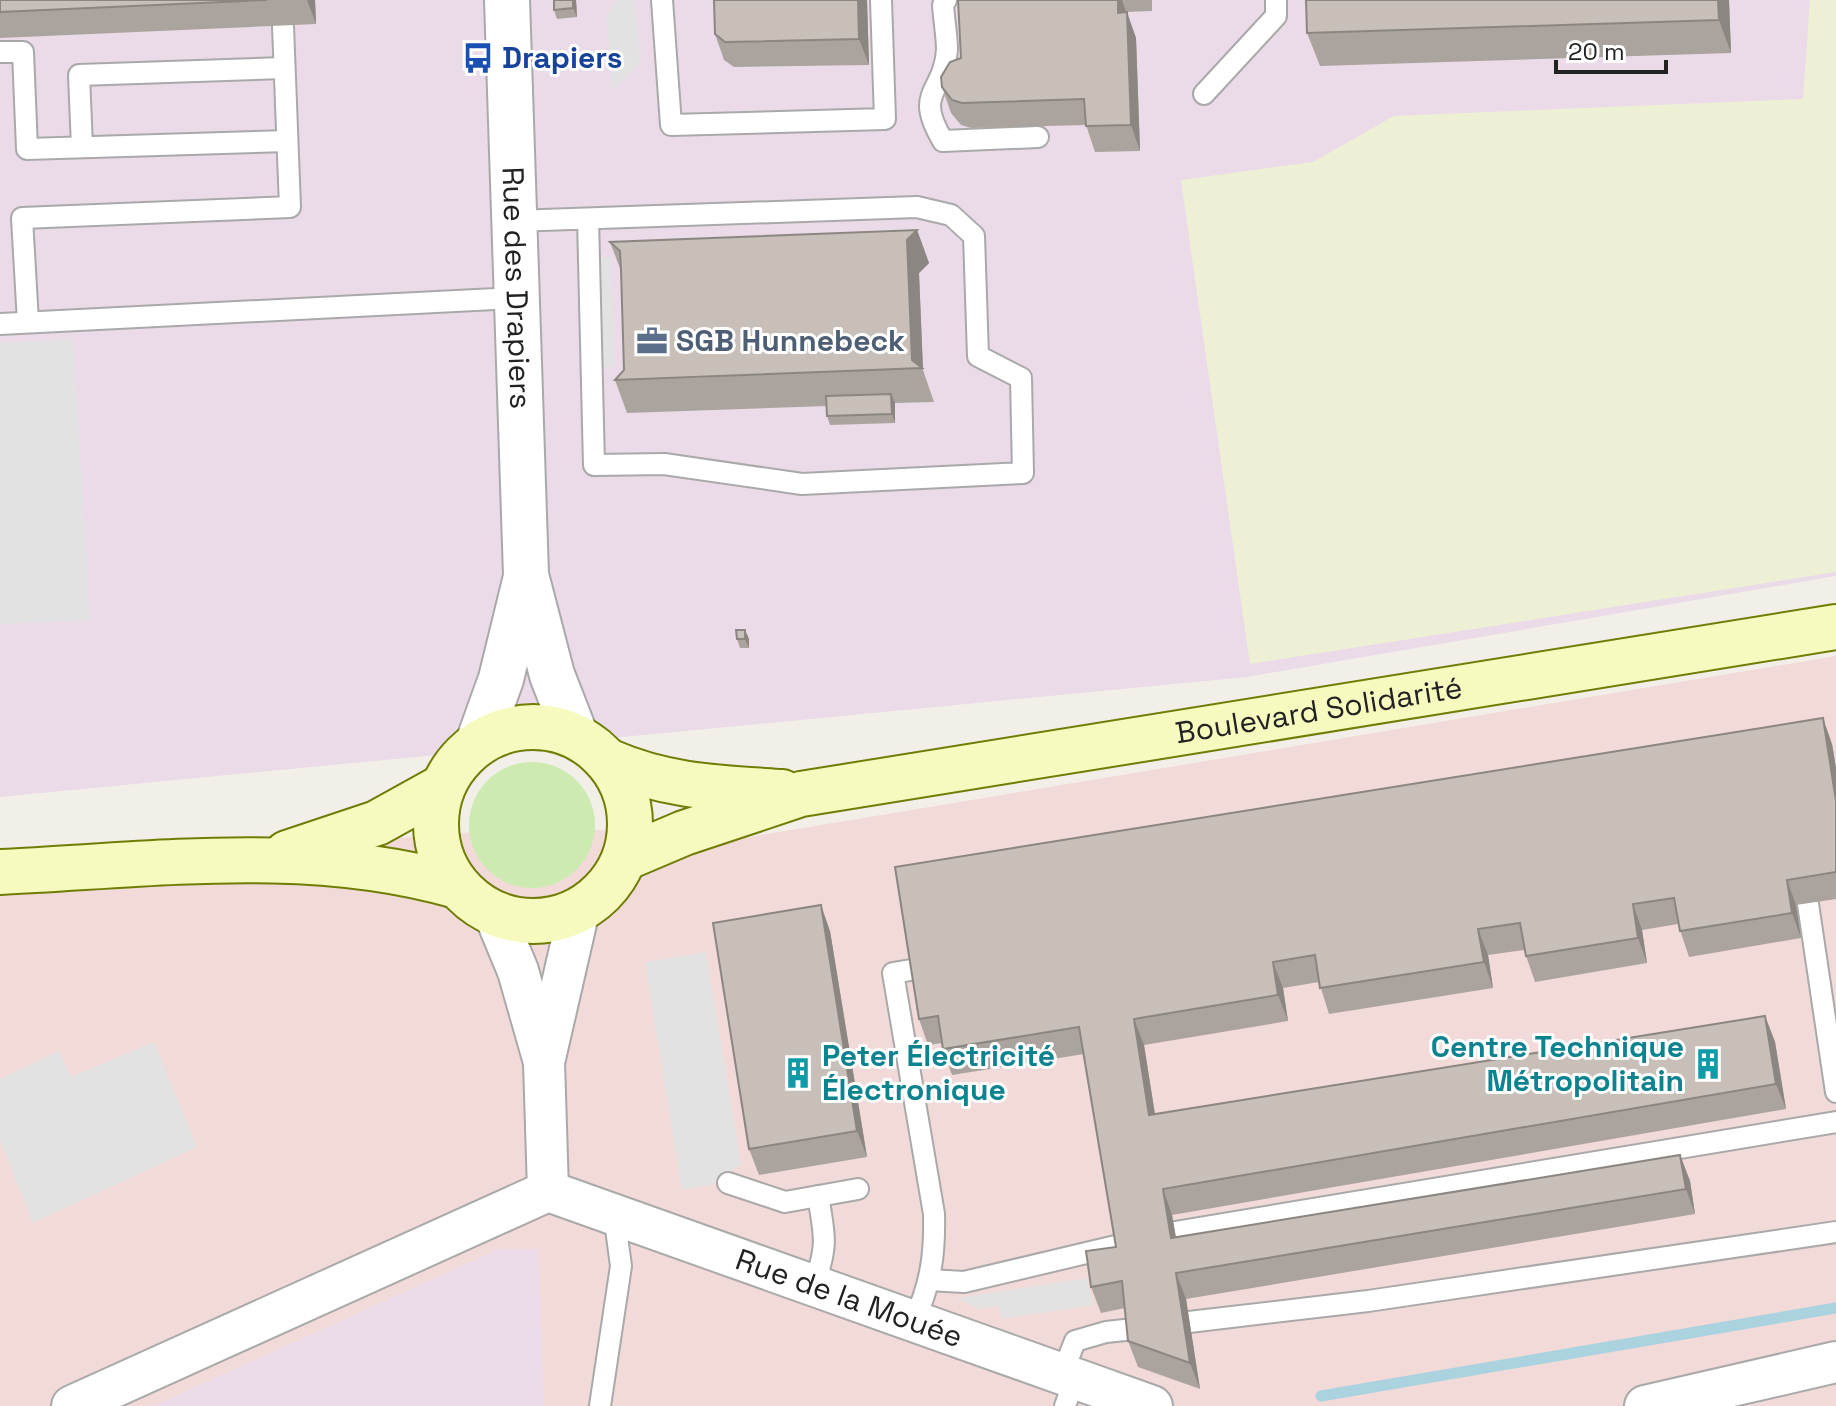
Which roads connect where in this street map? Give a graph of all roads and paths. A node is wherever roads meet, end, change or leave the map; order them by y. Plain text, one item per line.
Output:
1 (507, 0) edge
2 (662, 0) edge
3 (881, 0) edge
4 (946, 0) edge
5 (1276, 0) edge
6 (283, 26) dead end
7 (0, 52) edge
8 (284, 68) junction
9 (1204, 94) dead end
10 (1038, 137) dead end
11 (287, 141) junction
12 (82, 147) junction
13 (588, 219) junction
14 (514, 221) junction
15 (516, 298) junction
16 (28, 322) junction
17 (0, 324) edge
18 (526, 575) junction
19 (1836, 627) edge
20 (575, 734) junction
21 (478, 743) junction
22 (610, 762) junction
23 (442, 787) junction
24 (801, 794) junction
25 (625, 858) junction
26 (270, 859) junction
27 (0, 872) edge
28 (457, 886) junction
29 (1808, 904) edge
30 (579, 910) junction
31 (494, 913) junction
32 (917, 969) edge
33 (544, 1062) junction
34 (1836, 1092) edge
35 (1836, 1122) edge
36 (728, 1183) dead end
37 (858, 1189) dead end
38 (548, 1191) junction
39 (818, 1196) junction
40 (614, 1214) junction
41 (1175, 1232) dead end
42 (1836, 1232) edge
43 (1120, 1245) edge
44 (929, 1280) junction
45 (814, 1285) junction
46 (914, 1321) junction
47 (1189, 1322) dead end
48 (1134, 1329) edge
49 (1836, 1362) edge
50 (1067, 1386) edge
51 (72, 1406) edge
52 (600, 1406) edge
53 (1152, 1406) edge
54 (1645, 1406) edge

1 - 14 street, Rue des Drapiers
2 - 3 lane
4 - 10 lane
5 - 9 lane
6 - 8 lane
7 - 12 lane
8 - 11 lane
8 - 12 lane
11 - 12 lane
11 - 16 lane
13 - 13 lane
13 - 14 lane
14 - 15 street, Rue des Drapiers
15 - 16 lane
15 - 18 street, Rue des Drapiers
16 - 17 lane
18 - 20 street, Rue des Drapiers
18 - 21 street, Rue des Drapiers
19 - 24 main road, Boulevard Solidarité
20 - 21 main road
20 - 22 main road
21 - 23 main road
22 - 24 main road, Boulevard Solidarité
22 - 25 main road
23 - 26 main road
23 - 28 main road
24 - 25 main road, Boulevard Solidarité
25 - 30 main road
26 - 27 main road
26 - 28 main road
28 - 31 main road
29 - 34 lane
30 - 31 main road
30 - 33 street
31 - 33 street
32 - 44 lane
33 - 38 street
35 - 41 lane
36 - 39 lane
37 - 39 lane
38 - 40 street, Rue de la Mouée
38 - 51 street
39 - 45 lane
40 - 45 street, Rue de la Mouée
40 - 52 lane
42 - 47 lane
43 - 44 lane
44 - 46 lane
45 - 46 street, Rue de la Mouée
46 - 50 street, Rue de la Mouée
48 - 50 lane
49 - 54 street
50 - 53 street, Rue de la Mouée

